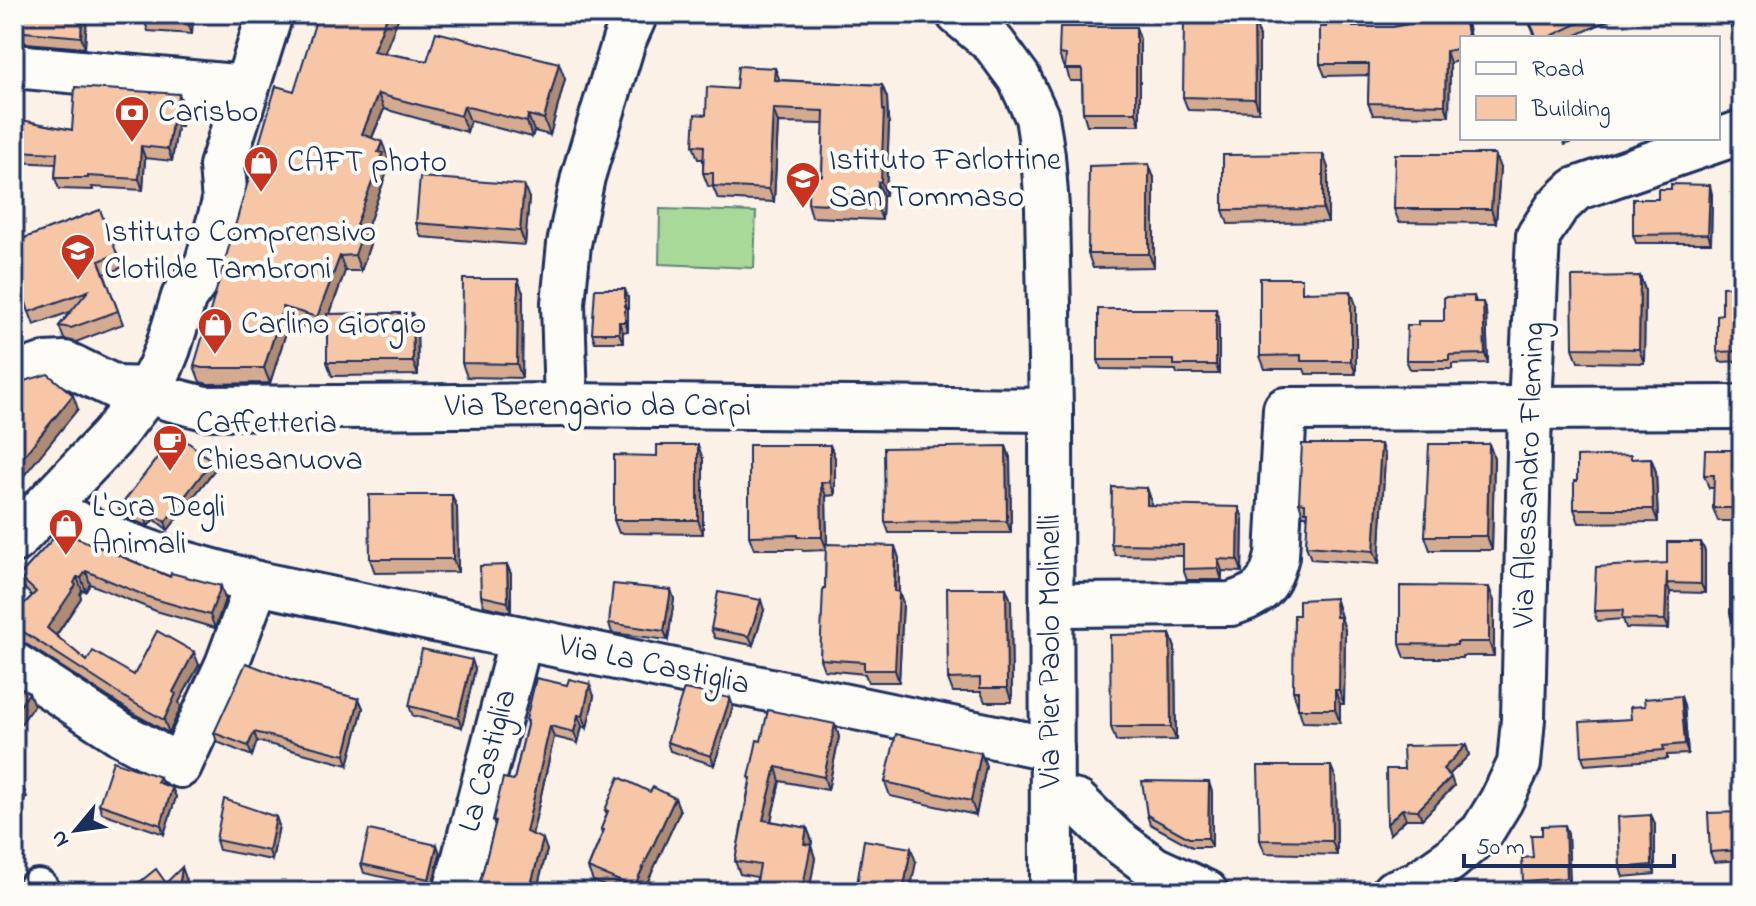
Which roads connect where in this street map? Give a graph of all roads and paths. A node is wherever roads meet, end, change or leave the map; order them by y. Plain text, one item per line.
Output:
1 (270, 14) edge
2 (636, 14) edge
3 (958, 14) edge
4 (14, 66) edge
5 (246, 87) junction
6 (1742, 132) edge
7 (1719, 140) edge
8 (1720, 140) edge
9 (14, 375) edge
10 (149, 389) junction
11 (566, 405) junction
12 (1530, 407) junction
13 (1742, 407) edge
14 (1051, 410) junction
15 (45, 509) junction
16 (14, 540) edge
17 (257, 583) junction
18 (1051, 605) junction
19 (521, 638) junction
20 (14, 664) edge
21 (1052, 749) junction
22 (1052, 796) junction
23 (457, 884) dead end
24 (1411, 889) edge
25 (1052, 892) edge
26 (1206, 892) edge

1 - 5 main road
2 - 11 street
3 - 14 street, Via Pier Paolo Molinelli
4 - 5 street
5 - 10 main road
6 - 8 street, Via Alessandro Fleming
7 - 12 street, Via Alessandro Fleming
9 - 10 street, Via Berengario da Carpi
10 - 11 street, Via Berengario da Carpi
10 - 15 main road
11 - 14 street, Via Berengario da Carpi
12 - 13 street
12 - 18 street
12 - 24 street, Via Alessandro Fleming
14 - 18 street, Via Pier Paolo Molinelli
15 - 16 main road
15 - 17 street, Via La Castiglia
17 - 19 street, Via La Castiglia
17 - 20 street
18 - 21 street, Via Pier Paolo Molinelli
19 - 21 street, Via La Castiglia
19 - 23 street, La Castiglia
21 - 22 street, Via Pier Paolo Molinelli
22 - 25 street, Via Pier Paolo Molinelli
22 - 26 street

